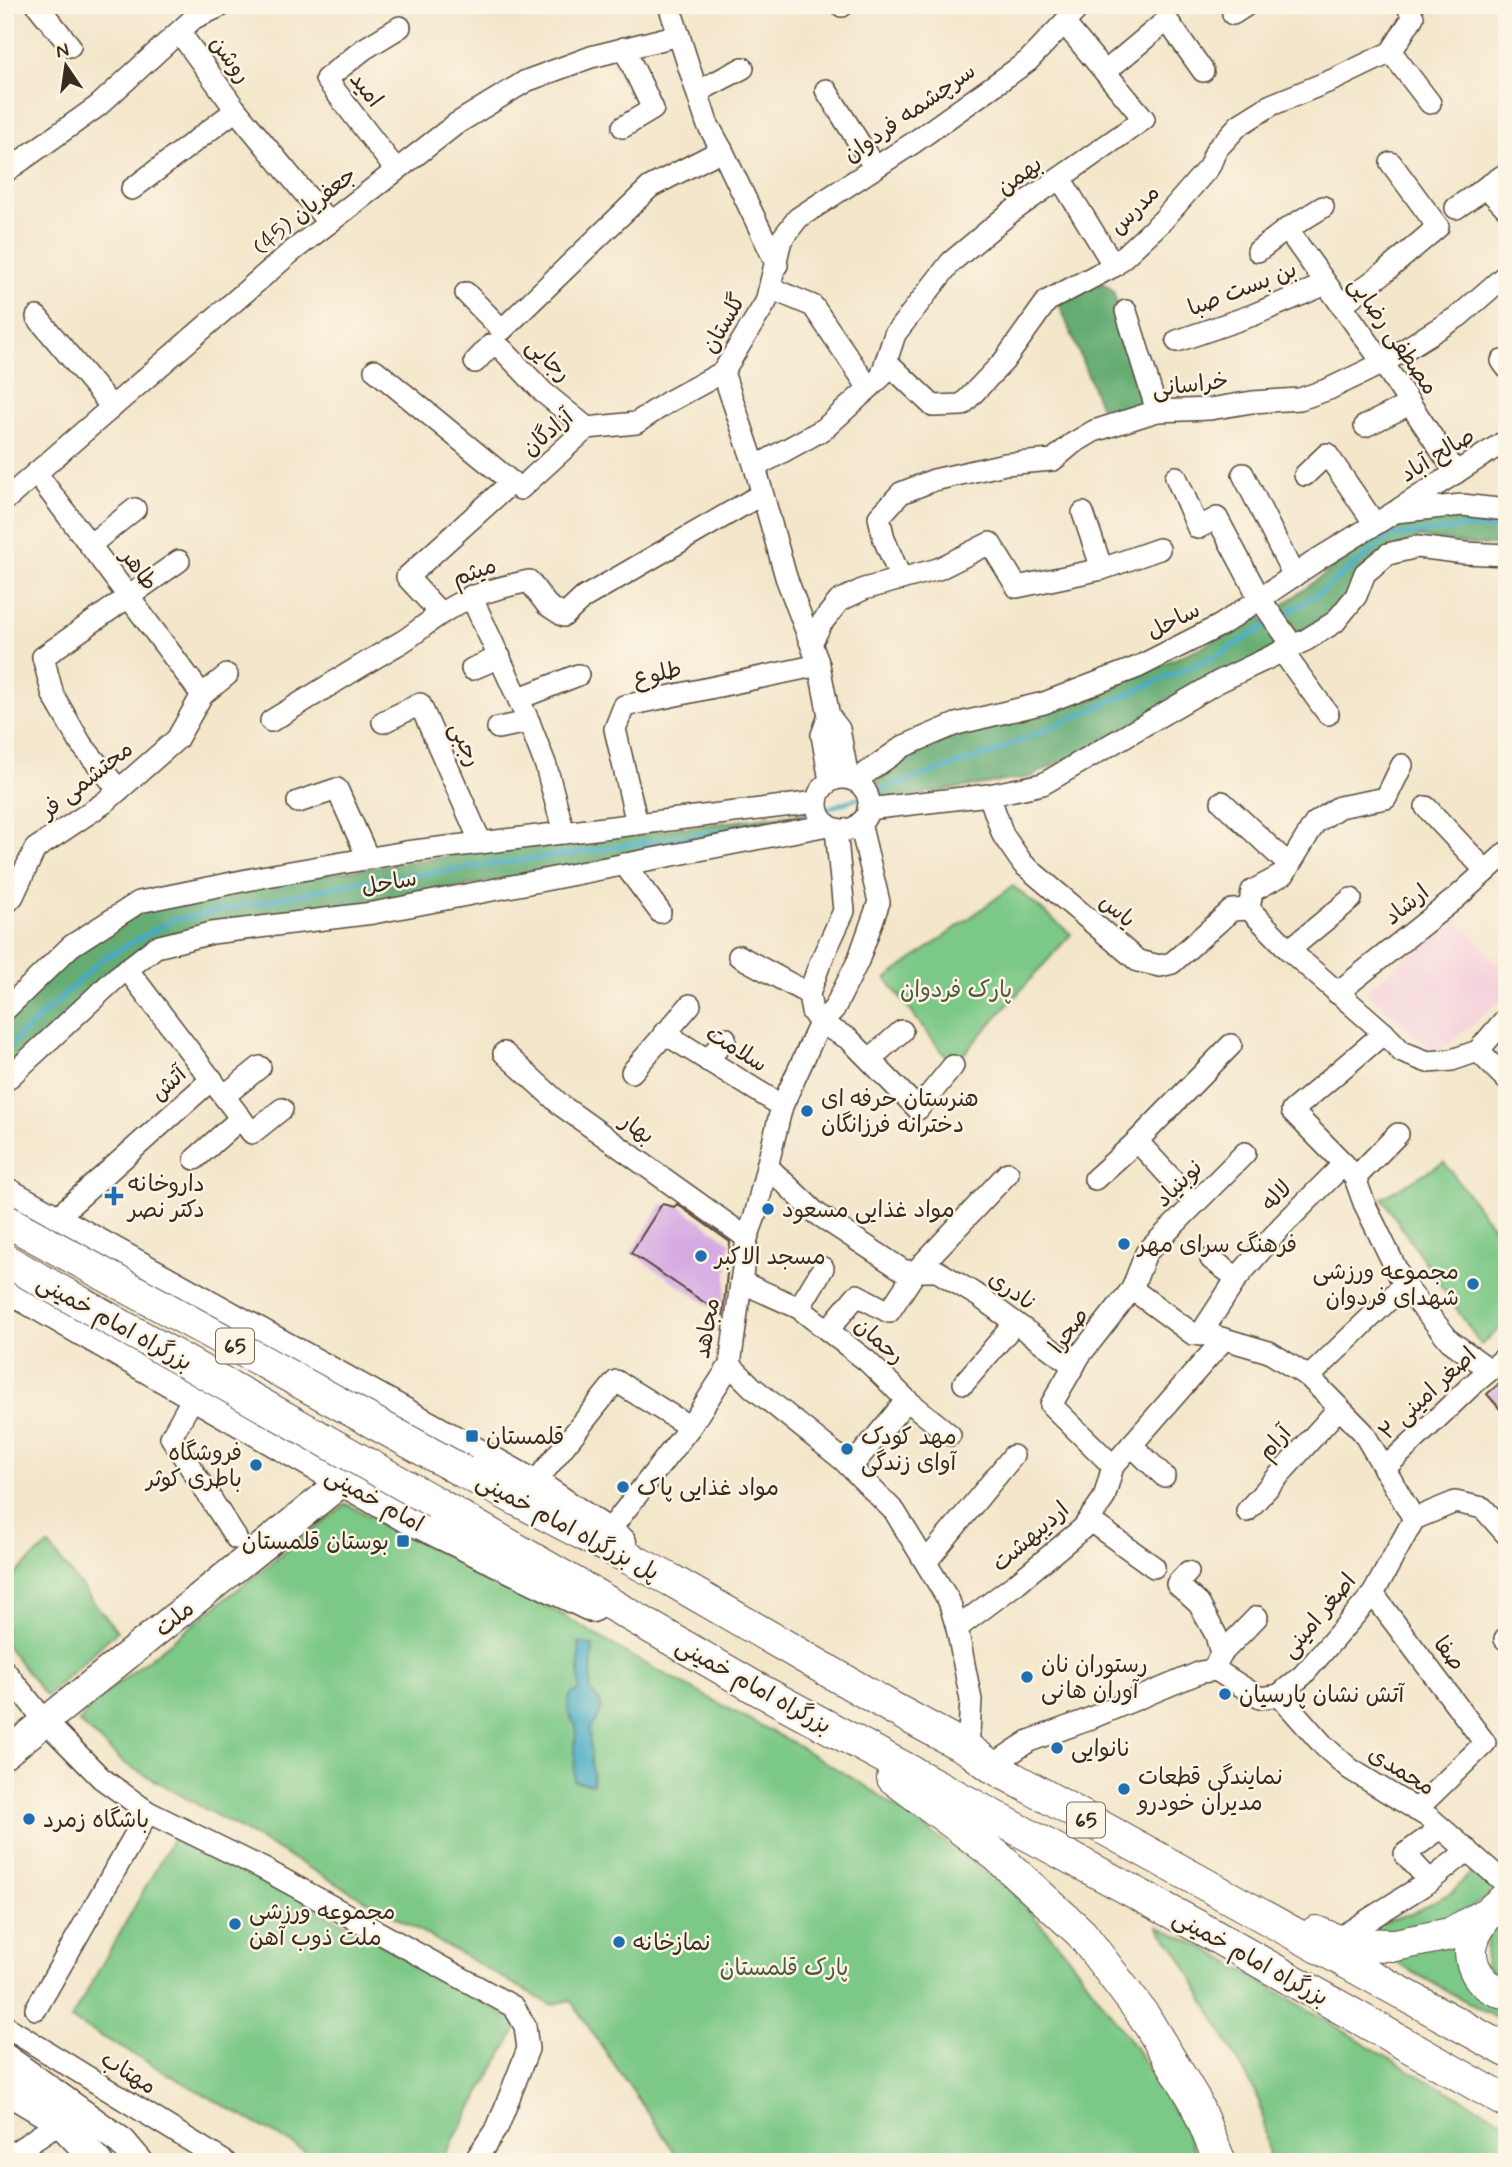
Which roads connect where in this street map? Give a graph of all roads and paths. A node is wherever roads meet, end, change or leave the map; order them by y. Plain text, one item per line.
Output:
1 (223, 5) edge
2 (669, 5) edge
3 (1081, 5) edge
4 (1407, 5) edge
5 (45, 8) edge
6 (186, 18) edge
7 (1064, 23) junction
8 (400, 26) dead end
9 (678, 35) junction
10 (69, 46) dead end
11 (624, 48) junction
12 (1391, 52) junction
13 (743, 68) dead end
14 (1203, 71) dead end
15 (1105, 72) junction
16 (826, 90) dead end
17 (697, 92) junction
18 (1430, 103) dead end
19 (236, 110) junction
20 (623, 127) dead end
21 (722, 150) junction
22 (1391, 163) dead end
23 (875, 168) junction
24 (396, 170) junction
25 (5, 172) edge
26 (1507, 173) edge
27 (1060, 178) junction
28 (1486, 187) junction
29 (132, 190) dead end
30 (1323, 207) dead end
31 (1456, 208) dead end
32 (1507, 209) edge
33 (329, 223) junction
34 (1287, 229) junction
35 (1258, 251) dead end
36 (776, 265) junction
37 (1114, 266) junction
38 (1507, 274) edge
39 (1326, 284) junction
40 (770, 288) junction
41 (466, 293) dead end
42 (1341, 305) junction
43 (1126, 311) dead end
44 (37, 317) dead end
45 (1177, 341) dead end
46 (886, 361) junction
47 (475, 362) dead end
48 (1383, 363) junction
49 (376, 370) dead end
50 (723, 372) junction
51 (869, 388) junction
52 (1410, 404) junction
53 (112, 407) junction
54 (1157, 411) junction
55 (1365, 426) dead end
56 (587, 428) junction
57 (1507, 440) edge
58 (755, 467) junction
59 (36, 473) junction
60 (1456, 473) junction
61 (1242, 474) dead end
62 (1305, 475) dead end
63 (1176, 477) dead end
64 (516, 486) junction
65 (762, 494) junction
66 (5, 500) edge
67 (135, 509) dead end
68 (1507, 510) edge
69 (1395, 512) junction
70 (1083, 513) dead end
71 (1375, 524) junction
72 (90, 545) junction
73 (1159, 550) dead end
74 (1507, 555) edge
75 (179, 561) dead end
76 (1102, 569) junction
77 (1294, 576) junction
78 (901, 579) junction
79 (128, 596) junction
80 (471, 596) junction
81 (1260, 598) junction
82 (440, 613) junction
83 (811, 643) junction
84 (1287, 649) junction
85 (500, 657) junction
86 (819, 665) junction
87 (472, 669) dead end
88 (578, 675) dead end
89 (227, 676) dead end
90 (202, 695) junction
91 (520, 698) junction
92 (1328, 714) dead end
93 (271, 722) dead end
94 (383, 722) dead end
95 (529, 722) junction
96 (498, 728) dead end
97 (1402, 765) dead end
98 (844, 780) junction
99 (119, 790) junction
100 (989, 795) junction
101 (298, 802) dead end
102 (817, 802) junction
103 (1222, 802) dead end
104 (1426, 807) dead end
105 (864, 816) junction
106 (637, 824) junction
107 (832, 827) junction
108 (564, 833) junction
109 (481, 843) junction
110 (1507, 852) edge
111 (368, 858) junction
112 (624, 864) junction
113 (1289, 865) junction
114 (1486, 871) junction
115 (1351, 899) dead end
116 (5, 905) edge
117 (1249, 909) junction
118 (660, 912) dead end
119 (1289, 950) junction
120 (739, 957) dead end
121 (127, 969) junction
122 (1337, 993) junction
123 (809, 994) junction
124 (690, 1005) dead end
125 (5, 1010) edge
126 (1507, 1017) edge
127 (820, 1023) junction
128 (901, 1031) dead end
129 (664, 1033) junction
130 (1384, 1033) junction
131 (724, 1038) dead end
132 (1231, 1045) dead end
133 (1478, 1051) junction
134 (504, 1054) dead end
135 (870, 1059) junction
136 (708, 1061) junction
137 (953, 1066) dead end
138 (260, 1067) dead end
139 (632, 1072) dead end
140 (1507, 1080) edge
141 (5, 1081) edge
142 (218, 1088) junction
143 (782, 1106) junction
144 (282, 1109) dead end
145 (246, 1126) junction
146 (1398, 1134) dead end
147 (1137, 1141) junction
148 (1245, 1153) dead end
149 (195, 1159) dead end
150 (767, 1166) junction
151 (1349, 1171) junction
152 (1008, 1172) dead end
153 (1094, 1179) dead end
154 (5, 1191) edge
155 (1194, 1203) junction
156 (55, 1219) junction
157 (5, 1220) edge
158 (81, 1233) junction
159 (747, 1238) junction
160 (121, 1255) junction
161 (1211, 1259) dead end
162 (5, 1260) edge
163 (823, 1268) dead end
164 (916, 1271) junction
165 (1237, 1278) junction
166 (741, 1282) junction
167 (1404, 1285) junction
168 (5, 1287) edge
169 (1132, 1289) junction
170 (40, 1308) junction
171 (799, 1308) junction
172 (1015, 1324) junction
173 (75, 1327) junction
174 (828, 1330) junction
175 (1200, 1335) junction
176 (1224, 1339) junction
177 (1507, 1356) edge
178 (730, 1366) junction
179 (1074, 1366) junction
180 (1490, 1370) junction
181 (1309, 1377) junction
182 (964, 1383) dead end
183 (194, 1396) junction
184 (907, 1400) junction
185 (1339, 1408) junction
186 (690, 1427) junction
187 (950, 1435) dead end
188 (1131, 1446) junction
189 (1013, 1456) dead end
190 (1113, 1466) junction
191 (850, 1467) junction
192 (1384, 1469) junction
193 (464, 1472) joint
194 (1164, 1476) dead end
195 (342, 1482) junction
196 (534, 1484) junction
197 (1247, 1511) dead end
198 (1414, 1519) junction
199 (1089, 1520) junction
200 (608, 1532) junction
201 (1507, 1535) edge
202 (236, 1538) dead end
203 (926, 1562) junction
204 (1154, 1567) dead end
205 (1183, 1578) dead end
206 (671, 1580) junction
207 (1373, 1594) junction
208 (1257, 1617) dead end
209 (957, 1628) junction
210 (1217, 1662) junction
211 (5, 1672) edge
212 (756, 1688) junction
213 (1279, 1695) junction
214 (46, 1721) junction
215 (820, 1721) junction
216 (5, 1754) edge
217 (979, 1758) junction
218 (1416, 1810) junction
219 (148, 1812) junction
220 (1441, 1828) junction
221 (1468, 1850) junction
222 (1430, 1881) junction
223 (1209, 1889) junction
224 (1500, 1897) edge
225 (1336, 1940) junction
226 (1507, 1992) edge
227 (36, 2009) dead end
228 (5, 2026) edge
229 (1507, 2051) edge
230 (5, 2058) edge
231 (5, 2089) edge
232 (1507, 2102) edge
233 (60, 2122) junction
234 (5, 2159) edge
235 (98, 2162) edge
236 (139, 2162) edge
237 (225, 2162) edge
238 (474, 2162) edge
239 (1220, 2162) edge

1 - 6 street
2 - 9 street
3 - 7 street, سرچشمه فردوان
4 - 12 street
5 - 10 street
6 - 19 street, روشن
6 - 25 street, روشن
7 - 15 street, بهمن
7 - 23 street, سرچشمه فردوان
8 - 24 street, امید
9 - 11 street, جعفریان (45)
9 - 17 street
11 - 20 street
11 - 24 street, جعفریان (45)
12 - 18 street
12 - 37 street, مدرس
13 - 17 street
14 - 15 street
15 - 27 street, بهمن
16 - 23 street
17 - 21 street
19 - 29 street
19 - 33 street, روشن
21 - 36 street
21 - 41 street
22 - 42 street
23 - 36 street, سرچشمه فردوان
24 - 33 street, جعفریان (45)
26 - 28 street
27 - 37 street
27 - 46 street, بهمن
28 - 31 street
28 - 32 street
30 - 34 street
33 - 53 street, جعفریان (45)
34 - 35 street
34 - 39 street, مصطفی رضایی
36 - 40 street, گلستان
37 - 46 street, مدرس
38 - 48 street
39 - 42 street, مصطفی رضایی
39 - 45 street, بن بست صبا
40 - 50 street, گلستان
40 - 51 street
42 - 48 street, مصطفی رضایی
43 - 54 street
44 - 53 street
46 - 51 street, بهمن
47 - 56 street, رجایی
48 - 52 street, مصطفی رضایی
48 - 54 street, خراسانی
49 - 64 street
50 - 56 street, آزادگان
50 - 58 street, گلستان
51 - 58 street, بهمن
52 - 55 street
52 - 60 street, مصطفی رضایی
53 - 59 street, جعفریان (45)
54 - 78 street, خراسانی
56 - 64 street, آزادگان
57 - 60 street, صالح آباد
58 - 65 street, گلستان
59 - 66 street, جعفریان (45)
59 - 72 street, طاهر
60 - 69 street, صالح آباد
61 - 77 street
62 - 71 street
63 - 81 street
64 - 82 street, آزادگان
65 - 80 street, میثم
65 - 83 street, گلستان
67 - 72 street
68 - 69 street, ساحل
69 - 71 street, ساحل
70 - 76 street
71 - 77 street, ساحل
72 - 79 street, طاهر
73 - 76 street
74 - 84 street, ساحل
75 - 79 street
76 - 78 street
77 - 81 street, ساحل
78 - 83 street
79 - 90 street, طاهر
79 - 99 street
80 - 82 street, میثم
80 - 85 street
81 - 84 street
81 - 98 street, ساحل
82 - 93 street, میثم
83 - 86 street, گلستان
84 - 92 street
84 - 100 street, ساحل
85 - 87 street
85 - 91 street
86 - 98 street, گلستان
86 - 106 street, طلوع
88 - 91 street
89 - 90 street
90 - 99 street, محتشمی فر
91 - 95 street
94 - 109 street, رجبی
95 - 96 street
95 - 108 street
97 - 113 street
98 - 102 street, ساحل
98 - 105 street
99 - 116 street, محتشمی فر
100 - 105 street, ساحل
100 - 117 street, یاس
101 - 111 street
102 - 106 street, ساحل
102 - 107 street
103 - 113 street
104 - 114 street
105 - 107 street, ساحل
105 - 127 street, مجاهد
106 - 108 street, ساحل
107 - 112 street, ساحل
107 - 123 street
108 - 109 street, ساحل
109 - 111 street, ساحل
110 - 114 street, ارشاد
111 - 125 street, ساحل
112 - 118 street
112 - 121 street, ساحل
113 - 117 street
114 - 122 street, ارشاد
115 - 119 street
117 - 119 street
119 - 122 street
120 - 123 street
121 - 141 street, ساحل
121 - 142 street, آتش
122 - 130 street
123 - 127 street
124 - 129 street
126 - 133 street
127 - 135 street
127 - 143 street, مجاهد
128 - 135 street
129 - 136 street, سلامت
129 - 139 street
130 - 133 street
130 - 151 street
131 - 136 street
132 - 147 street
133 - 140 street
134 - 159 street, بهار
135 - 137 street
136 - 143 street, سلامت
138 - 142 street
142 - 145 street
142 - 156 street, آتش
143 - 150 street, مجاهد
144 - 145 street
145 - 149 street
146 - 151 street
147 - 153 street
147 - 155 street
148 - 155 street, نوبنیاد
150 - 159 street, مجاهد
150 - 164 street, نادری
151 - 165 street, لاله
151 - 167 street
152 - 164 street
154 - 156 main road
155 - 169 street, نوبنیاد
156 - 158 main road
157 - 193 highway, بزرگراه امام خمینی / 65, bridge
158 - 160 main road
158 - 170 main road
159 - 166 street, مجاهد
160 - 173 main road
160 - 196 main road
161 - 165 street
162 - 212 highway, بزرگراه امام خمینی / 65, bridge
163 - 171 street
164 - 172 street, نادری
164 - 174 street
165 - 175 street, لاله
166 - 171 street, رحمان
166 - 178 street, مجاهد
167 - 180 street
167 - 181 street
168 - 170 main road, امام خمینی
169 - 175 street
169 - 179 street, صحرا
170 - 173 main road, امام خمینی
171 - 174 street, رحمان
172 - 179 street, نادری
172 - 182 street
173 - 183 main road, امام خمینی
174 - 184 street, رحمان
175 - 176 street
176 - 181 street
176 - 188 street, اردیبهشت
177 - 180 street, ۲ اصغر امینی
178 - 186 street, مجاهد
178 - 191 street
179 - 190 street, صحرا
180 - 192 street, ۲ اصغر امینی
181 - 185 street
183 - 195 main road, امام خمینی
183 - 202 street
184 - 187 street
184 - 191 street, رحمان
185 - 192 street
185 - 197 street, آرام
186 - 196 street
186 - 200 street, مجاهد
188 - 190 street, اردیبهشت
188 - 194 street
189 - 203 street
190 - 199 street, اردیبهشت
191 - 203 street
192 - 198 street
193 - 206 highway, پل بزرگراه امام خمینی / 65
195 - 212 main road, امام خمینی
195 - 214 main road, ملت
196 - 200 main road
198 - 201 street
198 - 207 street, اصغر امینی
199 - 204 street
199 - 209 street, اردیبهشت
200 - 206 main road
203 - 209 street
205 - 210 street
206 - 217 highway, بزرگراه امام خمینی / 65
207 - 213 street, اصغر امینی
207 - 218 street, صفا
208 - 210 street
209 - 217 street
210 - 213 street
210 - 217 street
211 - 214 street
212 - 215 highway, بزرگراه امام خمینی / 65
213 - 218 street, محمدی
214 - 216 main road, ملت
214 - 219 street
215 - 232 highway, بزرگراه امام خمینی
215 - 239 highway, 65
217 - 223 highway, بزرگراه امام خمینی / 65
218 - 220 street, محمدی
219 - 227 street
219 - 238 street
220 - 221 street, محمدی
220 - 222 street
221 - 222 street
221 - 224 street, محمدی
222 - 225 street
223 - 225 highway
223 - 229 highway, بزرگراه امام خمینی / 65
224 - 225 highway
224 - 226 highway
228 - 237 street, مهتاب
230 - 236 main road
231 - 233 main road
233 - 234 street
233 - 235 main road

